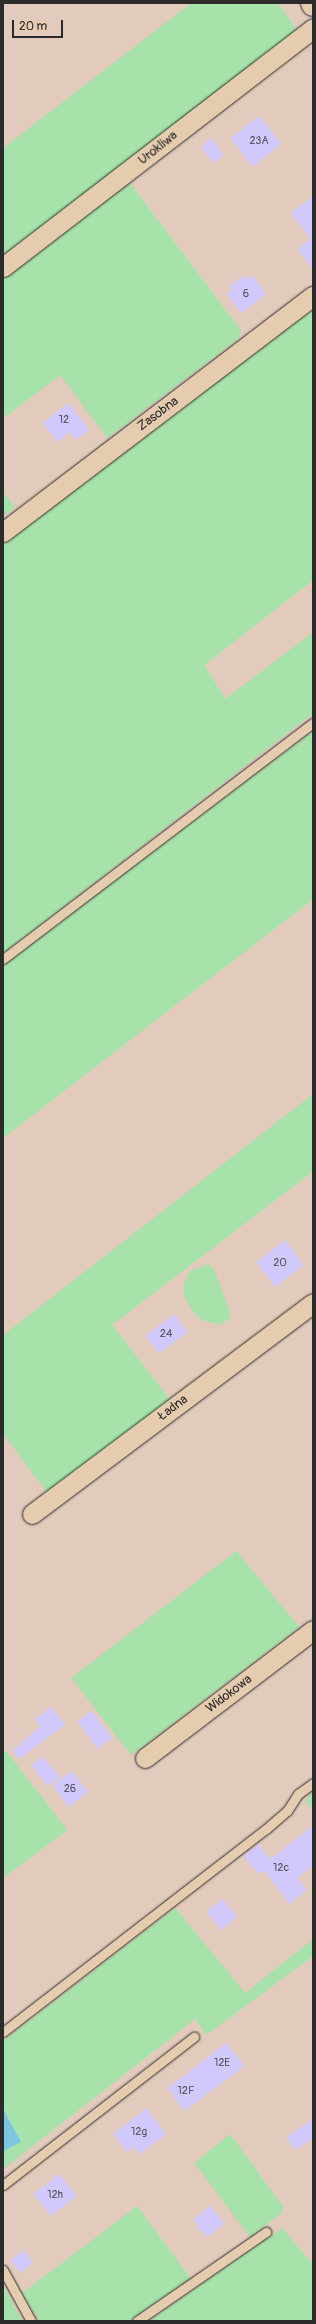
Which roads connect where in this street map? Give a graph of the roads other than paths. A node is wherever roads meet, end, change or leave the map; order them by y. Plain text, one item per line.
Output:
1 (313, 28) edge
2 (3, 267) edge
3 (313, 296) edge
4 (3, 532) edge
5 (313, 723) edge
6 (3, 959) edge
7 (313, 1303) edge
8 (32, 1514) dead end
9 (313, 1630) edge
10 (145, 1758) dead end
11 (313, 1783) edge
12 (3, 2032) edge
13 (194, 2037) dead end
14 (3, 2185) edge
15 (266, 2232) dead end
16 (3, 2270) edge
17 (31, 2321) edge
18 (137, 2321) edge

1 - 2 street, Urokliwa
3 - 4 street, Zasobna
5 - 6 lane
7 - 8 street, Ładna
9 - 10 street, Widokowa
11 - 12 lane
13 - 14 lane
15 - 18 lane
16 - 17 lane

